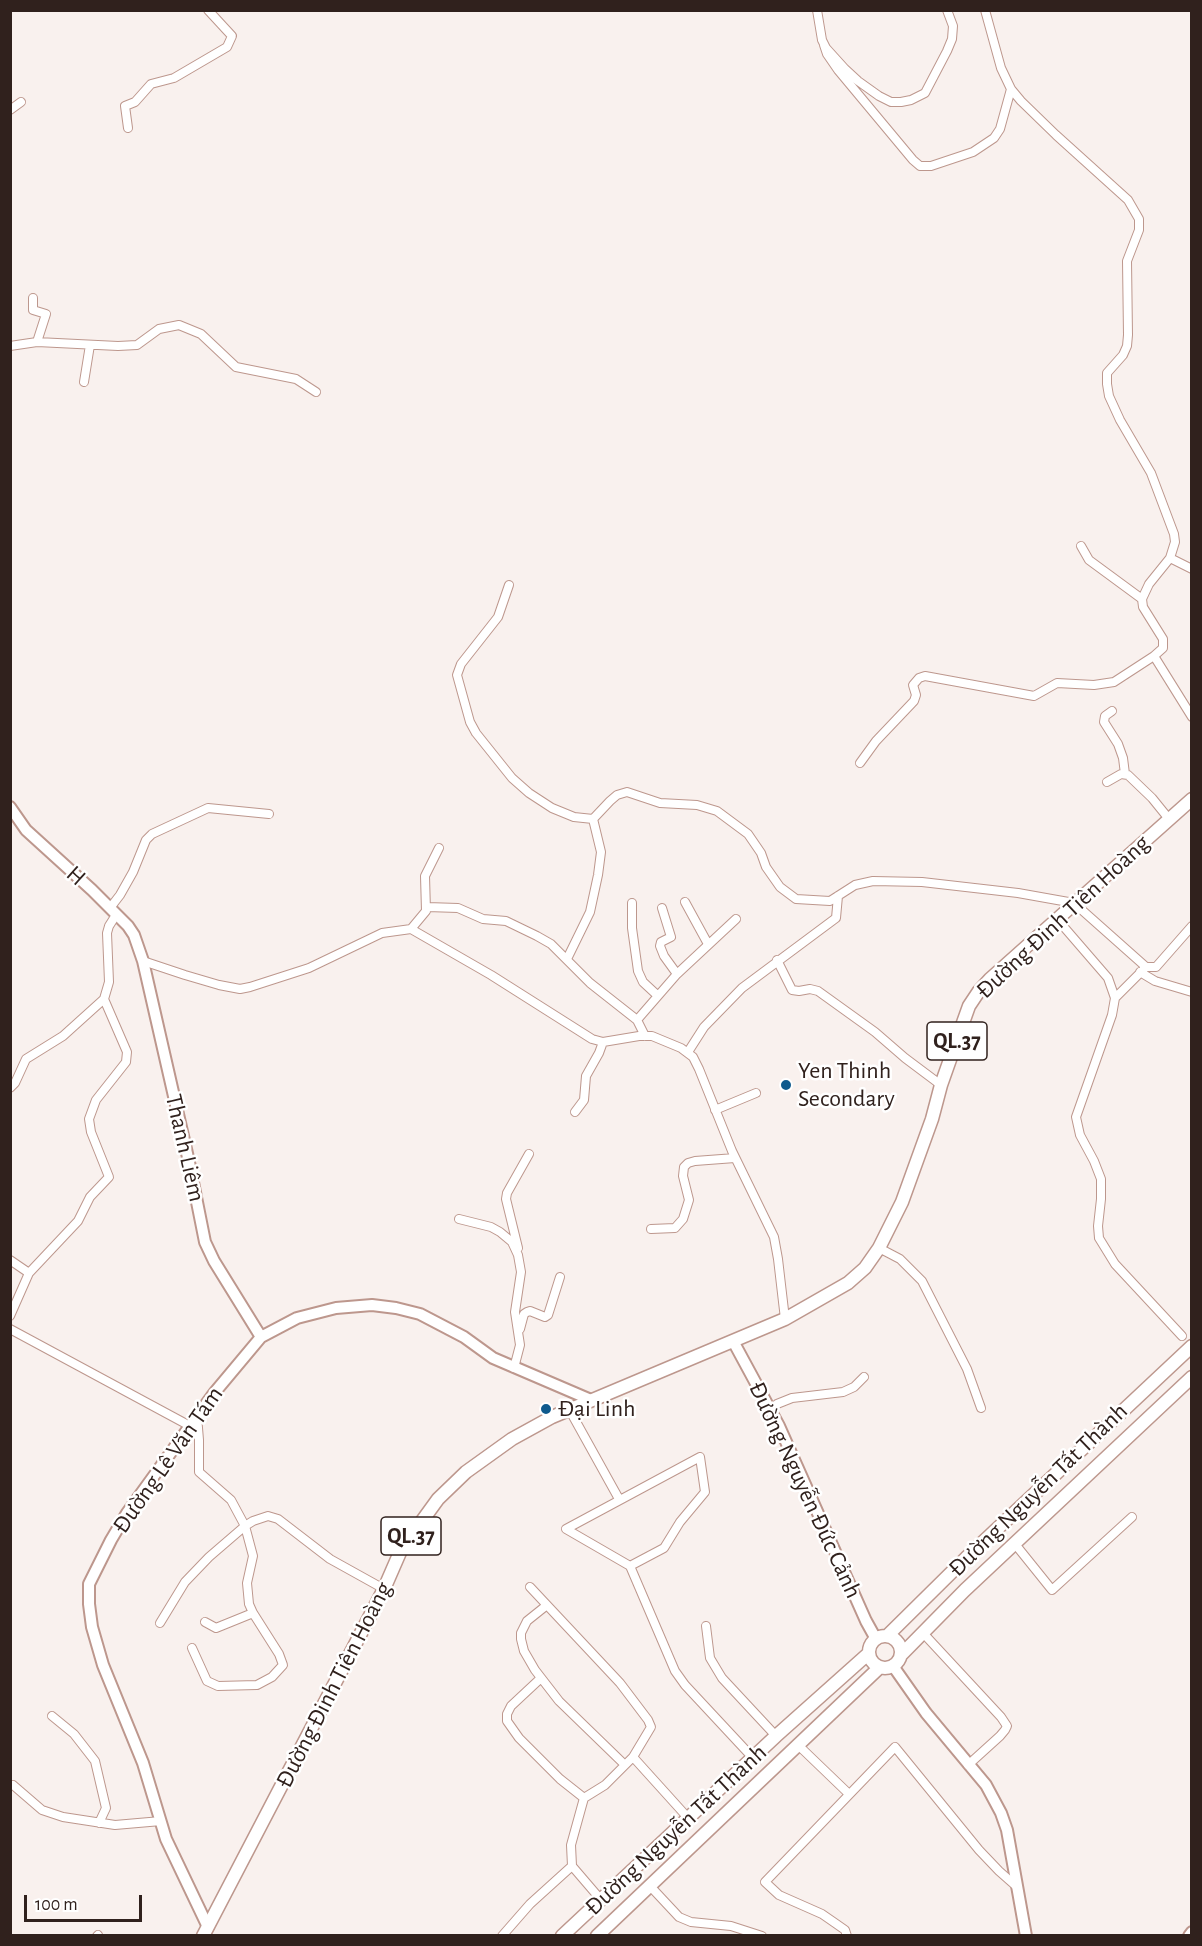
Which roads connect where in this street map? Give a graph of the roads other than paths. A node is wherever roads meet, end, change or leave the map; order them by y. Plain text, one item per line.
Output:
1 (208, 10) edge
2 (818, 10) edge
3 (947, 10) edge
4 (985, 10) edge
5 (824, 45) junction
6 (1011, 89) junction
7 (21, 102) dead end
8 (10, 110) edge
9 (128, 128) dead end
10 (33, 298) dead end
11 (37, 342) junction
12 (90, 345) junction
13 (10, 346) edge
14 (84, 382) dead end
15 (316, 392) dead end
16 (1081, 546) dead end
17 (1170, 558) junction
18 (1191, 569) edge
19 (509, 585) dead end
20 (1142, 599) junction
21 (1154, 656) junction
22 (1112, 711) dead end
23 (1191, 717) edge
24 (860, 763) dead end
25 (1125, 774) junction
26 (1107, 782) dead end
27 (1191, 799) edge
28 (10, 807) edge
29 (269, 814) dead end
30 (593, 819) junction
31 (1168, 819) junction
32 (439, 848) dead end
33 (838, 896) junction
34 (685, 902) dead end
35 (632, 903) dead end
36 (1074, 903) junction
37 (427, 907) junction
38 (662, 908) dead end
39 (113, 911) junction
40 (1057, 919) junction
41 (736, 920) dead end
42 (1191, 926) edge
43 (411, 929) junction
44 (708, 944) junction
45 (139, 947) joint
46 (567, 959) junction
47 (777, 960) junction
48 (143, 961) junction
49 (1143, 970) junction
50 (676, 974) junction
51 (1191, 992) edge
52 (657, 995) junction
53 (1115, 998) junction
54 (104, 999) junction
55 (637, 1020) junction
56 (645, 1036) junction
57 (603, 1042) junction
58 (688, 1052) junction
59 (941, 1085) junction
60 (10, 1088) edge
61 (756, 1093) dead end
62 (715, 1110) junction
63 (576, 1112) dead end
64 (529, 1154) dead end
65 (735, 1158) junction
66 (459, 1219) dead end
67 (651, 1229) dead end
68 (879, 1248) junction
69 (518, 1255) junction
70 (10, 1260) edge
71 (29, 1273) junction
72 (560, 1277) dead end
73 (10, 1316) edge
74 (785, 1319) junction
75 (10, 1329) edge
76 (519, 1333) junction
77 (1182, 1336) dead end
78 (261, 1337) junction
79 (733, 1341) junction
80 (1191, 1346) edge
81 (514, 1368) junction
82 (864, 1377) dead end
83 (1191, 1377) edge
84 (591, 1400) junction
85 (981, 1408) dead end
86 (569, 1409) junction
87 (771, 1409) junction
88 (1118, 1414) junction
89 (197, 1416) junction
90 (190, 1426) junction
91 (1135, 1430) junction
92 (619, 1499) junction
93 (1132, 1517) dead end
94 (245, 1526) junction
95 (1014, 1544) junction
96 (630, 1566) junction
97 (530, 1587) dead end
98 (384, 1589) junction
99 (547, 1605) junction
100 (253, 1613) junction
101 (205, 1622) dead end
102 (160, 1623) dead end
103 (706, 1626) dead end
104 (923, 1633) junction
105 (882, 1638) junction
106 (192, 1648) dead end
107 (870, 1653) junction
108 (901, 1655) junction
109 (893, 1666) junction
110 (880, 1667) junction
111 (541, 1678) junction
112 (52, 1716) dead end
113 (776, 1736) junction
114 (797, 1744) junction
115 (633, 1757) junction
116 (753, 1758) junction
117 (625, 1765) junction
118 (968, 1765) junction
119 (13, 1785) dead end
120 (849, 1794) junction
121 (584, 1798) junction
122 (689, 1819) junction
123 (161, 1821) junction
124 (99, 1823) junction
125 (572, 1866) junction
126 (635, 1869) junction
127 (650, 1886) junction
128 (1016, 1886) junction
129 (602, 1900) junction
130 (206, 1931) edge
131 (502, 1935) edge
132 (562, 1935) edge
133 (597, 1935) edge
134 (762, 1935) edge
135 (847, 1935) edge
136 (1026, 1935) edge

1 - 9 street
2 - 5 street
3 - 5 street
4 - 6 street
5 - 6 street
6 - 17 street
7 - 8 street
10 - 11 street
11 - 12 street
11 - 13 street
12 - 14 street
12 - 15 street
16 - 20 street
17 - 18 street
17 - 20 street
19 - 30 street
20 - 21 street
21 - 23 street
21 - 24 street
22 - 25 street
25 - 26 street
25 - 31 street
27 - 31 main road, Đường Đinh Tiên Hoàng / QL.37
28 - 39 street, H
29 - 39 street
30 - 33 street
30 - 46 street
31 - 36 main road, Đường Đinh Tiên Hoàng / QL.37
32 - 37 street
33 - 36 street
33 - 47 street
34 - 44 street
35 - 52 street
36 - 40 main road, Đường Đinh Tiên Hoàng / QL.37
36 - 49 street
37 - 43 street
37 - 46 street
38 - 50 street
39 - 45 street, H
39 - 54 street
40 - 53 street
40 - 59 main road, Đường Đinh Tiên Hoàng / QL.37
41 - 44 street
42 - 49 street
43 - 48 street
43 - 57 street
44 - 50 street
45 - 48 street, Thanh Liêm
46 - 55 street
47 - 58 street
47 - 59 street
48 - 78 street, Thanh Liêm
49 - 51 street
49 - 53 street
50 - 52 street
52 - 55 street
53 - 77 street
54 - 60 street
54 - 71 street
55 - 56 street
56 - 57 street
56 - 58 street
57 - 63 street
58 - 62 street
59 - 68 main road, Đường Đinh Tiên Hoàng / QL.37
61 - 62 street
62 - 65 street
64 - 69 street
65 - 67 street
65 - 74 street
66 - 69 street
68 - 74 main road, Đường Đinh Tiên Hoàng / QL.37
68 - 85 street
69 - 76 street
70 - 71 street
71 - 73 street
72 - 76 street
74 - 79 main road, Đường Đinh Tiên Hoàng / QL.37
75 - 90 street
76 - 81 street
78 - 81 street, Đường Lê Văn Tám
78 - 89 street, Đường Lê Văn Tám
79 - 84 main road, Đường Đinh Tiên Hoàng / QL.37
79 - 87 street, Đường Nguyễn Đức Cảnh
80 - 88 main road, Đường Nguyễn Tất Thành
81 - 84 street, Đường Lê Văn Tám
82 - 87 street
83 - 91 main road, Đường Nguyễn Tất Thành
84 - 86 main road, Đường Đinh Tiên Hoàng / QL.37
86 - 92 street
86 - 98 main road, Đường Đinh Tiên Hoàng / QL.37
87 - 105 street, Đường Nguyễn Đức Cảnh
88 - 91 main road
88 - 105 main road, Đường Nguyễn Tất Thành
89 - 90 street, Đường Lê Văn Tám
89 - 94 street
90 - 123 street, Đường Lê Văn Tám
91 - 95 main road, Đường Nguyễn Tất Thành
92 - 96 street
92 - 96 street
93 - 95 street
94 - 98 street
94 - 100 street
94 - 102 street
95 - 104 main road, Đường Nguyễn Tất Thành
96 - 116 street
97 - 99 street
98 - 130 main road, Đường Đinh Tiên Hoàng / QL.37
99 - 111 street
99 - 115 street
100 - 101 street
100 - 106 street
103 - 113 street
104 - 108 main road, Đường Nguyễn Tất Thành
104 - 118 street
105 - 107 main road
105 - 108 main road
107 - 110 main road
107 - 113 main road, Đường Nguyễn Tất Thành
108 - 109 main road
109 - 110 main road
109 - 118 street
110 - 114 main road, Đường Nguyễn Tất Thành
111 - 117 street
111 - 121 street
112 - 124 street
113 - 116 main road, Đường Nguyễn Tất Thành
114 - 120 street
114 - 127 main road, Đường Nguyễn Tất Thành
115 - 117 street
115 - 122 street
116 - 122 main road, Đường Nguyễn Tất Thành
117 - 121 street
118 - 128 street
119 - 124 street
120 - 128 street
120 - 135 street
121 - 125 street
122 - 126 main road, Đường Nguyễn Tất Thành
123 - 124 street
123 - 130 street, Đường Lê Văn Tám
125 - 129 street
125 - 131 street
126 - 127 main road
126 - 129 main road, Đường Nguyễn Tất Thành
127 - 133 main road, Đường Nguyễn Tất Thành
127 - 134 street
128 - 136 street
129 - 132 main road, Đường Nguyễn Tất Thành

